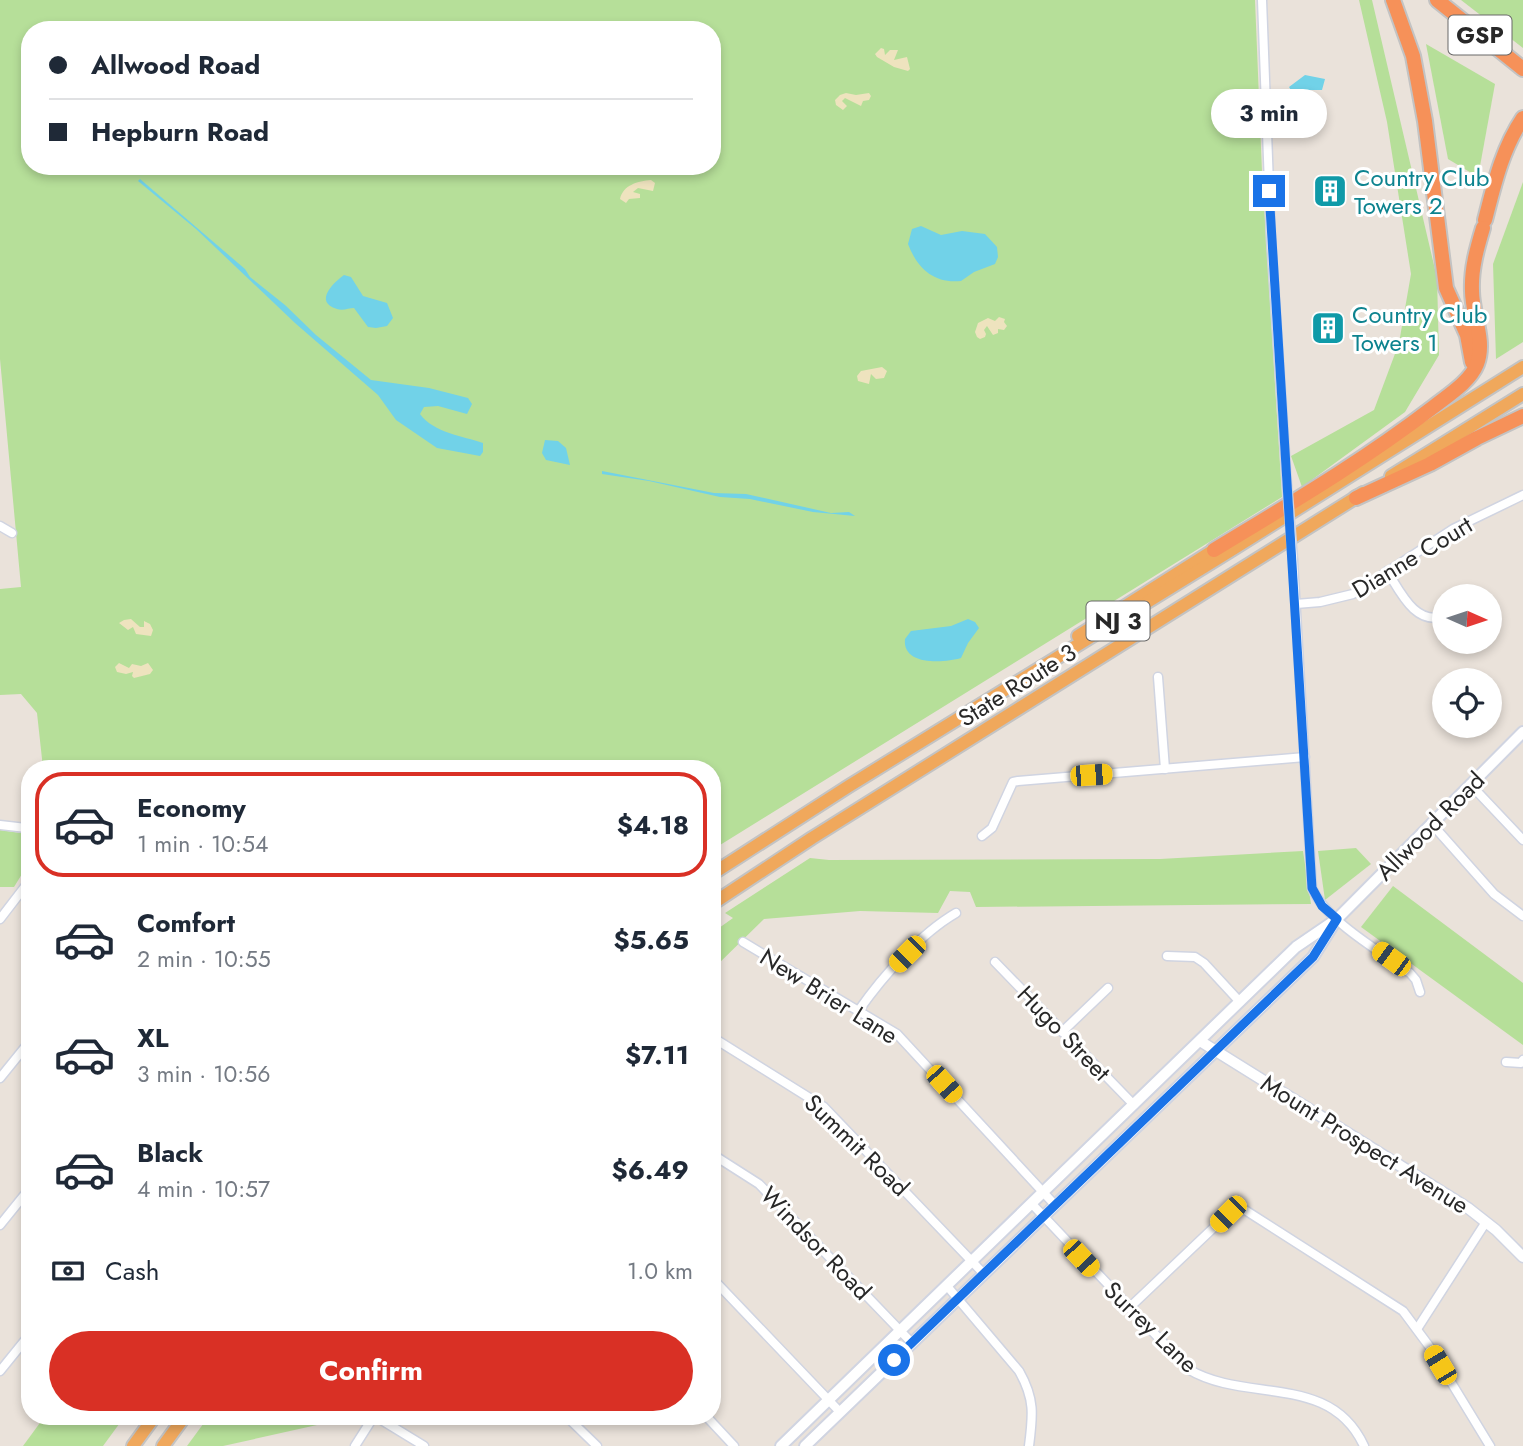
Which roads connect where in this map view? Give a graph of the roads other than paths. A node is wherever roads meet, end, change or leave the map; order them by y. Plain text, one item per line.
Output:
1 (1262, 0) edge
2 (1393, 0) edge
3 (1437, 0) edge
4 (1523, 69) edge
5 (1523, 118) edge
6 (1523, 367) edge
7 (1465, 380) junction
8 (1523, 394) edge
9 (1523, 416) edge
10 (1523, 495) edge
11 (1356, 498) junction
12 (0, 526) edge
13 (12, 533) dead end
14 (1214, 550) joint
15 (1387, 571) junction
16 (1296, 604) junction
17 (1432, 618) edge
18 (1158, 677) dead end
19 (998, 694) junction
20 (1523, 732) edge
21 (1305, 757) junction
22 (1165, 769) junction
23 (1470, 785) junction
24 (1431, 823) junction
25 (0, 825) edge
26 (21, 827) edge
27 (982, 836) dead end
28 (1523, 840) edge
29 (721, 868) edge
30 (21, 892) edge
31 (721, 898) edge
32 (956, 914) dead end
33 (1523, 916) edge
34 (0, 919) edge
35 (1337, 919) junction
36 (743, 942) dead end
37 (1167, 956) dead end
38 (995, 962) dead end
39 (1108, 988) dead end
40 (1420, 992) dead end
41 (1240, 1002) junction
42 (859, 1010) junction
43 (1062, 1031) junction
44 (1200, 1041) junction
45 (721, 1043) edge
46 (1216, 1050) junction
47 (21, 1052) edge
48 (1506, 1062) dead end
49 (1522, 1062) edge
50 (0, 1078) edge
51 (1134, 1105) junction
52 (721, 1160) edge
53 (1043, 1193) junction
54 (21, 1199) edge
55 (1031, 1204) junction
56 (1055, 1205) junction
57 (1043, 1217) junction
58 (1486, 1222) junction
59 (0, 1226) edge
60 (1523, 1257) edge
61 (972, 1262) junction
62 (984, 1275) junction
63 (947, 1286) junction
64 (721, 1287) edge
65 (958, 1299) junction
66 (1129, 1308) junction
67 (1417, 1329) junction
68 (901, 1331) junction
69 (912, 1343) junction
70 (21, 1345) edge
71 (0, 1371) edge
72 (829, 1400) junction
73 (840, 1412) junction
74 (149, 1425) edge
75 (180, 1425) edge
76 (182, 1425) edge
77 (368, 1425) edge
78 (389, 1425) edge
79 (575, 1425) edge
80 (714, 1425) edge
81 (134, 1446) edge
82 (163, 1446) edge
83 (169, 1446) edge
84 (355, 1446) edge
85 (424, 1446) edge
86 (597, 1446) edge
87 (734, 1446) edge
88 (781, 1446) edge
89 (805, 1446) edge
90 (1029, 1446) edge
91 (1364, 1446) edge
92 (1490, 1446) edge

1 - 16 street, bridge
2 - 7 highway
3 - 4 highway, GSP
5 - 7 highway
6 - 19 highway, State Route 3 / NJ 3
7 - 14 highway
8 - 11 highway, State Route 3 / NJ 3
9 - 11 highway
10 - 15 street, Dianne Court
11 - 31 highway, State Route 3 / NJ 3
12 - 13 street
14 - 19 highway
15 - 16 street, Dianne Court
15 - 17 street
16 - 21 street
18 - 22 street
19 - 29 highway, State Route 3 / NJ 3
20 - 23 main road, Allwood Road
21 - 22 street
21 - 35 street
22 - 27 street
23 - 24 main road, Allwood Road
23 - 28 street
24 - 33 street
24 - 35 main road, Allwood Road
25 - 26 street
30 - 34 street
32 - 42 street
35 - 40 street
35 - 41 main road, Allwood Road
35 - 46 main road, Allwood Road
36 - 42 street, New Brier Lane
37 - 41 street
38 - 43 street, Hugo Street
39 - 43 street
41 - 44 main road, Allwood Road
42 - 53 street, New Brier Lane
43 - 51 street, Hugo Street
44 - 46 street, Mount Prospect Avenue
44 - 51 main road, Allwood Road
45 - 61 street, Summit Road
46 - 56 main road, Allwood Road
46 - 58 street, Mount Prospect Avenue
47 - 50 street
48 - 49 street
51 - 53 main road, Allwood Road
52 - 68 street, Windsor Road
53 - 55 main road, Allwood Road
53 - 56 street, New Brier Lane
54 - 59 street
55 - 57 street, Surrey Lane
55 - 61 main road, Allwood Road
56 - 57 main road, Allwood Road
57 - 62 main road, Allwood Road
57 - 66 street, Surrey Lane
58 - 60 street, Mount Prospect Avenue
58 - 67 street
61 - 62 street, Summit Road
61 - 63 main road, Allwood Road
62 - 65 main road, Allwood Road
63 - 65 street
63 - 68 main road, Allwood Road
64 - 72 street
65 - 69 main road, Allwood Road
65 - 90 street
66 - 67 street
66 - 91 street, Surrey Lane
67 - 92 street
68 - 69 street, Windsor Road
68 - 72 main road, Allwood Road
69 - 73 main road, Allwood Road
70 - 71 street
72 - 73 street
72 - 88 main road, Allwood Road
73 - 89 main road, Allwood Road
74 - 81 highway
75 - 82 highway
76 - 83 highway
77 - 84 street
78 - 85 street
79 - 86 street
80 - 87 street

